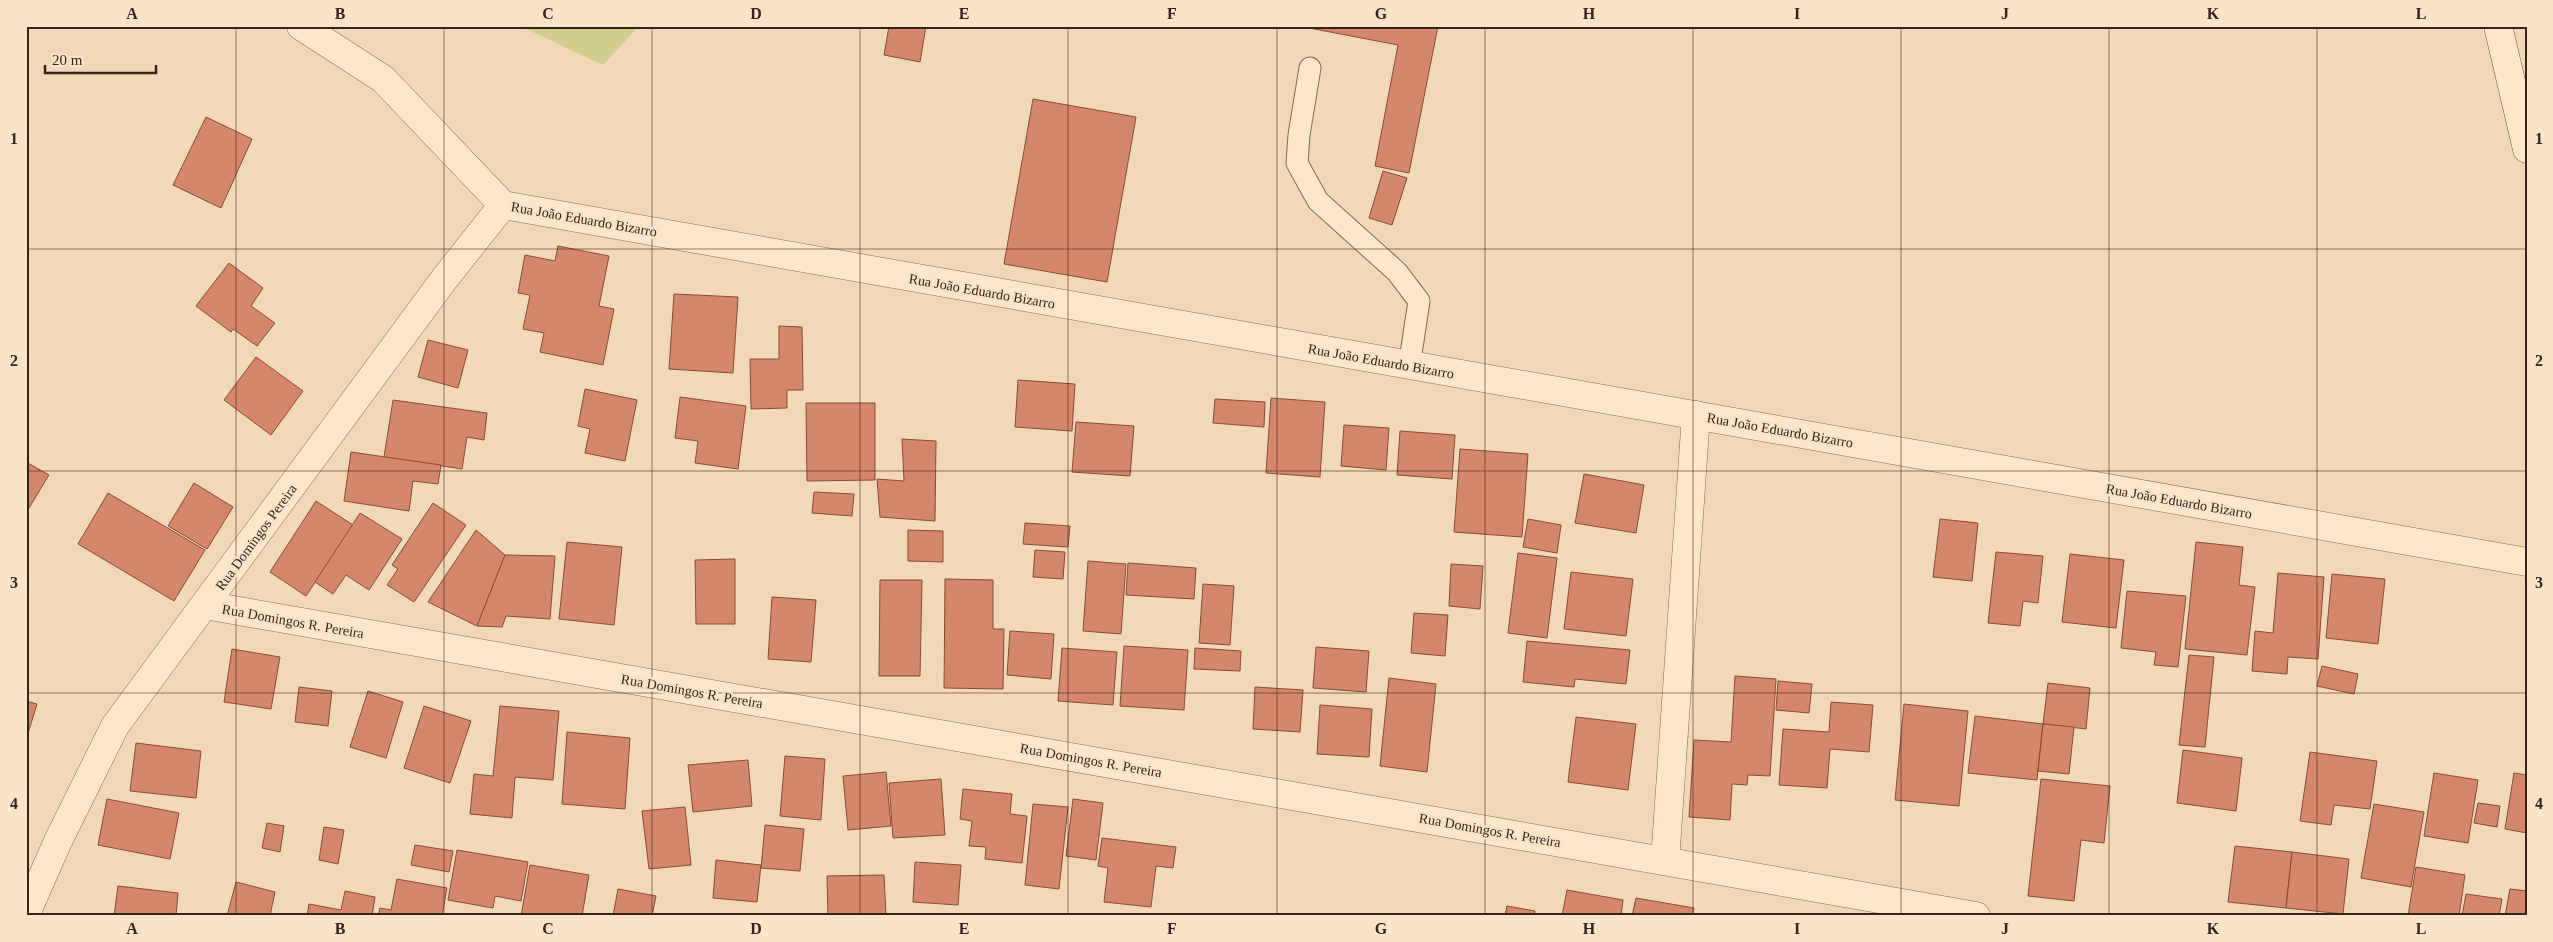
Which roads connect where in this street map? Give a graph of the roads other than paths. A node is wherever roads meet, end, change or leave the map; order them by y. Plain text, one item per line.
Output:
1 (301, 26) edge
2 (2498, 26) edge
3 (1310, 68) dead end
4 (2527, 149) edge
5 (504, 205) junction
6 (1409, 366) junction
7 (1696, 415) junction
8 (2527, 562) edge
9 (205, 605) junction
10 (1665, 861) junction
11 (26, 914) edge
12 (1976, 916) edge

1 - 5 street, Rua João Eduardo Bizarro
2 - 4 street
3 - 6 lane
5 - 6 street, Rua João Eduardo Bizarro
5 - 9 street, Rua Domingos Pereira
6 - 7 street, Rua João Eduardo Bizarro
7 - 8 street, Rua João Eduardo Bizarro
7 - 10 street
9 - 10 street, Rua Domingos R. Pereira
9 - 11 street, Rua Domingos Pereira
10 - 12 street, Rua Domingos R. Pereira

